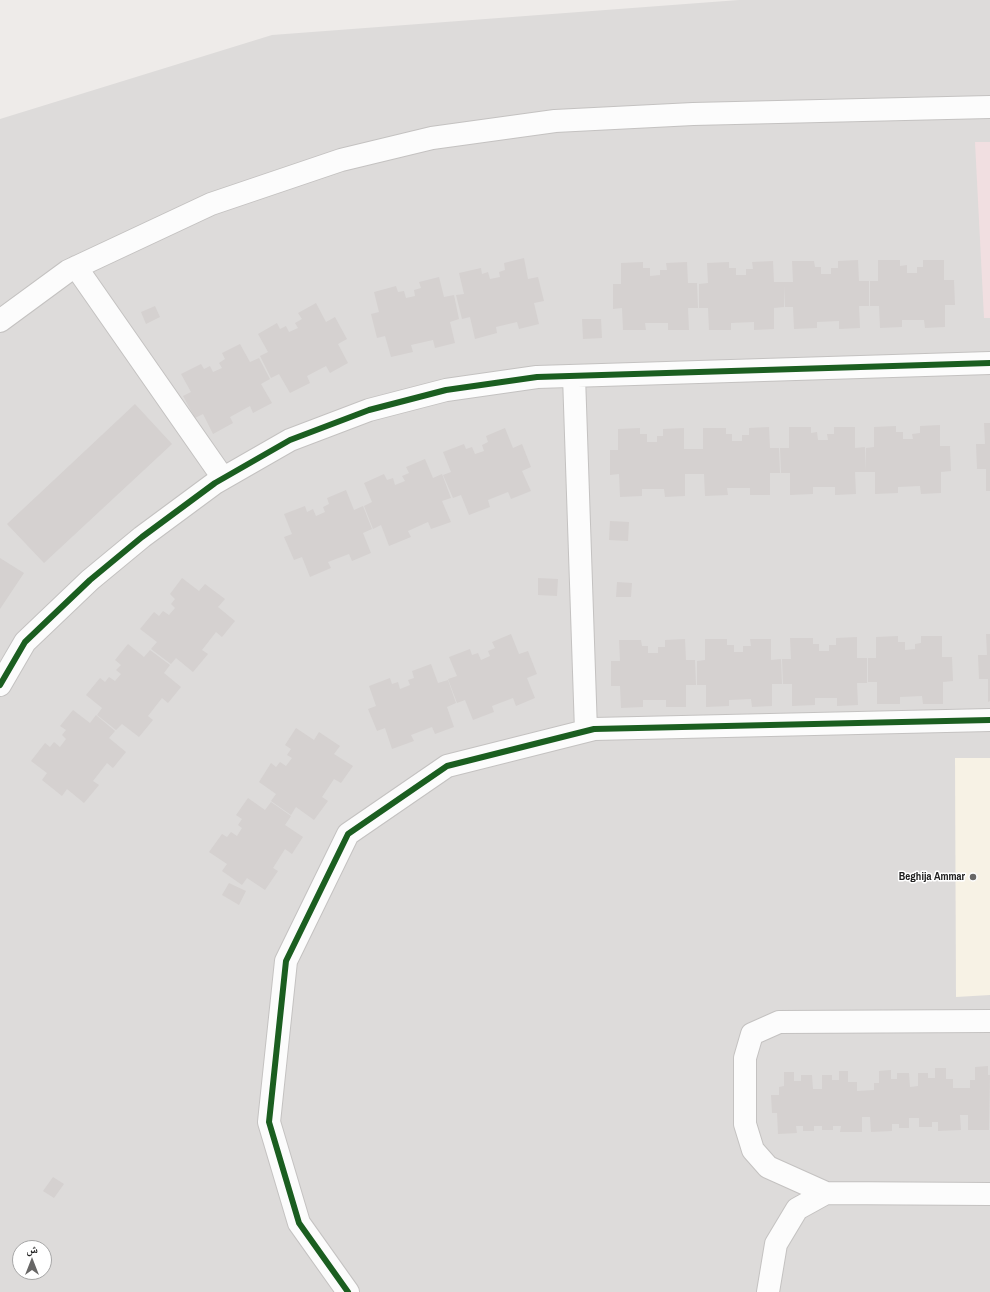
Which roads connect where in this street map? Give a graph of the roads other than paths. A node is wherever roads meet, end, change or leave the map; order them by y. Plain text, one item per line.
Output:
1 (990, 107) edge
2 (76, 267) junction
3 (0, 321) edge
4 (990, 363) edge
5 (574, 376) junction
6 (223, 478) junction
7 (0, 685) edge
8 (990, 720) edge
9 (586, 731) junction
10 (990, 1021) edge
11 (826, 1193) junction
12 (990, 1194) edge
13 (348, 1292) edge
14 (768, 1292) edge

1 - 2 street
2 - 3 street
2 - 6 street
4 - 5 street
5 - 6 street
5 - 9 street
6 - 7 street
8 - 9 street
9 - 13 street
10 - 11 street
11 - 12 street
11 - 14 street

